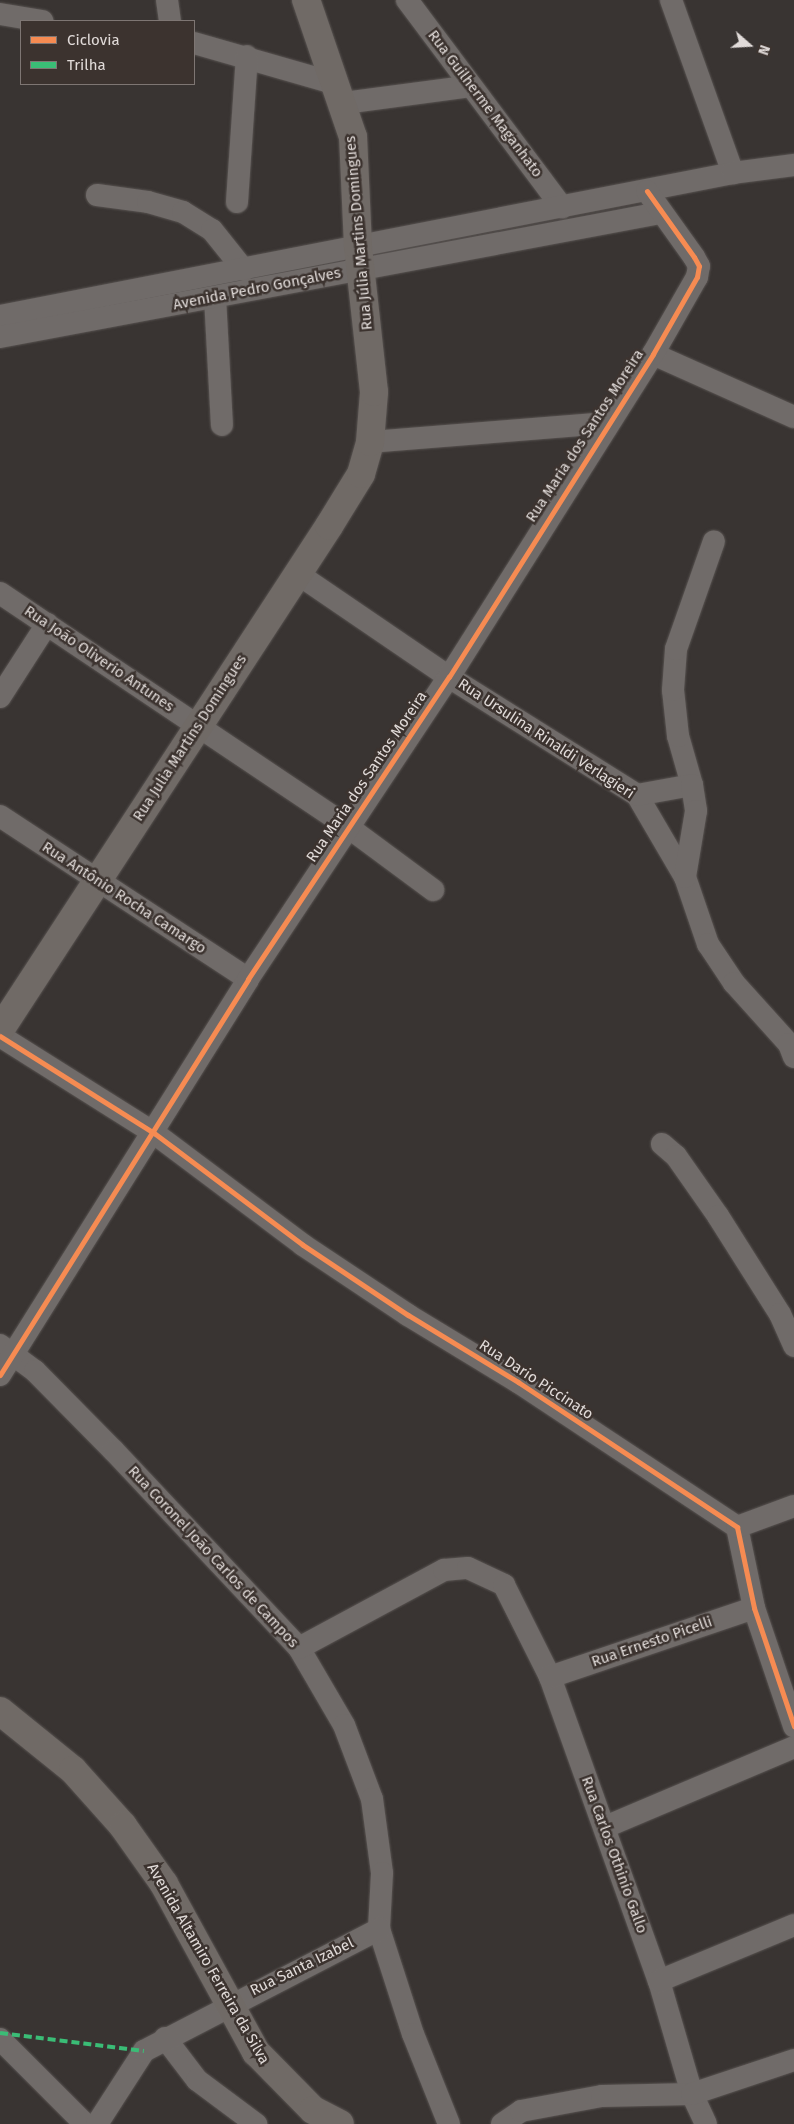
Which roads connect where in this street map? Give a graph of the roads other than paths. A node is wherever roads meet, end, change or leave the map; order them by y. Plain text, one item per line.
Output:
1 (168, 0) edge
2 (306, 0) edge
3 (407, 0) edge
4 (671, 0) edge
5 (0, 14) edge
6 (36, 20) edge
7 (170, 20) edge
8 (195, 43) edge
9 (247, 56) junction
10 (471, 86) junction
11 (340, 93) junction
12 (794, 165) edge
13 (733, 173) junction
14 (647, 191) junction
15 (97, 195) dead end
16 (237, 202) dead end
17 (562, 207) junction
18 (660, 212) junction
19 (360, 258) junction
20 (244, 270) junction
21 (215, 297) junction
22 (0, 324) edge
23 (653, 354) junction
24 (794, 417) edge
25 (606, 423) junction
26 (222, 425) dead end
27 (370, 442) junction
28 (714, 541) dead end
29 (298, 574) junction
30 (0, 593) edge
31 (47, 624) junction
32 (449, 677) junction
33 (0, 697) edge
34 (198, 726) junction
35 (692, 785) junction
36 (637, 795) junction
37 (0, 816) edge
38 (348, 826) junction
39 (685, 877) junction
40 (97, 880) junction
41 (432, 890) dead end
42 (248, 979) junction
43 (0, 1030) edge
44 (0, 1036) edge
45 (792, 1046) edge
46 (154, 1133) junction
47 (662, 1144) dead end
48 (794, 1346) edge
49 (7, 1349) edge
50 (0, 1375) edge
51 (794, 1506) edge
52 (737, 1527) junction
53 (754, 1608) junction
54 (299, 1648) junction
55 (550, 1676) junction
56 (0, 1711) edge
57 (794, 1726) edge
58 (794, 1747) edge
59 (605, 1827) junction
60 (794, 1925) edge
61 (379, 1929) junction
62 (660, 1981) junction
63 (231, 2003) junction
64 (165, 2038) junction
65 (0, 2039) edge
66 (794, 2060) edge
67 (692, 2094) junction
68 (85, 2124) edge
69 (97, 2124) edge
70 (256, 2124) edge
71 (340, 2124) edge
72 (449, 2124) edge
73 (502, 2124) edge
74 (706, 2124) edge

1 - 7 street
2 - 11 main road, Rua Júlia Martins Domingues
3 - 10 street, Rua Guilherme Maganhato
4 - 13 street
5 - 6 street
8 - 9 street
9 - 11 street
9 - 16 street
10 - 11 street
10 - 17 street, Rua Guilherme Maganhato
11 - 19 main road, Rua Júlia Martins Domingues
12 - 13 street, Avenida Pedro Gonçalves
13 - 14 street, Avenida Pedro Gonçalves
14 - 17 street, Avenida Pedro Gonçalves
14 - 18 street, Rua Maria dos Santos Moreira
15 - 20 street
17 - 19 street, Avenida Pedro Gonçalves
18 - 19 street, Avenida Pedro Gonçalves
18 - 23 street, Rua Maria dos Santos Moreira
19 - 20 street, Avenida Pedro Gonçalves
19 - 21 street, Avenida Pedro Gonçalves
19 - 27 main road, Rua Júlia Martins Domingues
20 - 22 street, Avenida Pedro Gonçalves
21 - 22 street, Avenida Pedro Gonçalves
21 - 26 street
23 - 24 street
23 - 25 street, Rua Maria dos Santos Moreira
25 - 27 street
25 - 32 street, Rua Maria dos Santos Moreira
27 - 29 main road, Rua Julia Martins Domingues
28 - 35 street
29 - 32 street, Rua Ursulina Rinaldi Verlagieri
29 - 34 main road, Rua Julia Martins Domingues
30 - 31 street, Rua João Oliverio Antunes
31 - 33 street
31 - 34 street, Rua João Oliverio Antunes
32 - 36 street, Rua Ursulina Rinaldi Verlagieri
32 - 38 street, Rua Maria dos Santos Moreira
34 - 38 street, Rua João Oliverio Antunes
34 - 40 main road, Rua Julia Martins Domingues
35 - 36 street
35 - 39 street
36 - 39 street, Rua Ursulina Rinaldi Verlagieri
37 - 40 street, Rua Antônio Rocha Camargo
38 - 41 street, Rua João Oliverio Antunes
38 - 42 street, Rua Maria dos Santos Moreira
39 - 45 street, Rua Ursulina Rinaldi Verlagieri
40 - 42 street, Rua Antônio Rocha Camargo
40 - 43 main road, Rua Julia Martins Domingues
42 - 46 street, Rua Maria dos Santos Moreira
44 - 46 street, Rua Dario Piccinato
46 - 49 street, Rua Maria dos Santos Moreira
46 - 52 street, Rua Dario Piccinato
47 - 48 street
49 - 50 street, Rua Maria dos Santos Moreira
49 - 54 street, Rua Coronel João Carlos de Campos
51 - 52 street
52 - 53 street
53 - 55 street, Rua Ernesto Picelli
53 - 57 street
54 - 55 street, Rua Carlos Othinio Gallo
54 - 61 street, Rua Coronel João Carlos de Campos
55 - 59 street, Rua Carlos Othinio Gallo
56 - 63 main road, Avenida Altamiro Ferreira da Silva
58 - 59 street
59 - 62 street, Rua Carlos Othinio Gallo
60 - 62 street
61 - 63 street, Rua Santa Izabel
61 - 72 street, Rua Coronel João Carlos de Campos
62 - 67 street, Rua Carlos Othinio Gallo
63 - 64 street, Rua Santa Izabel
63 - 71 main road, Avenida Altamiro Ferreira da Silva
64 - 69 street, Rua Santa Izabel
64 - 70 street
65 - 68 street
66 - 67 street
67 - 73 street
67 - 74 street, Rua Carlos Othinio Gallo

